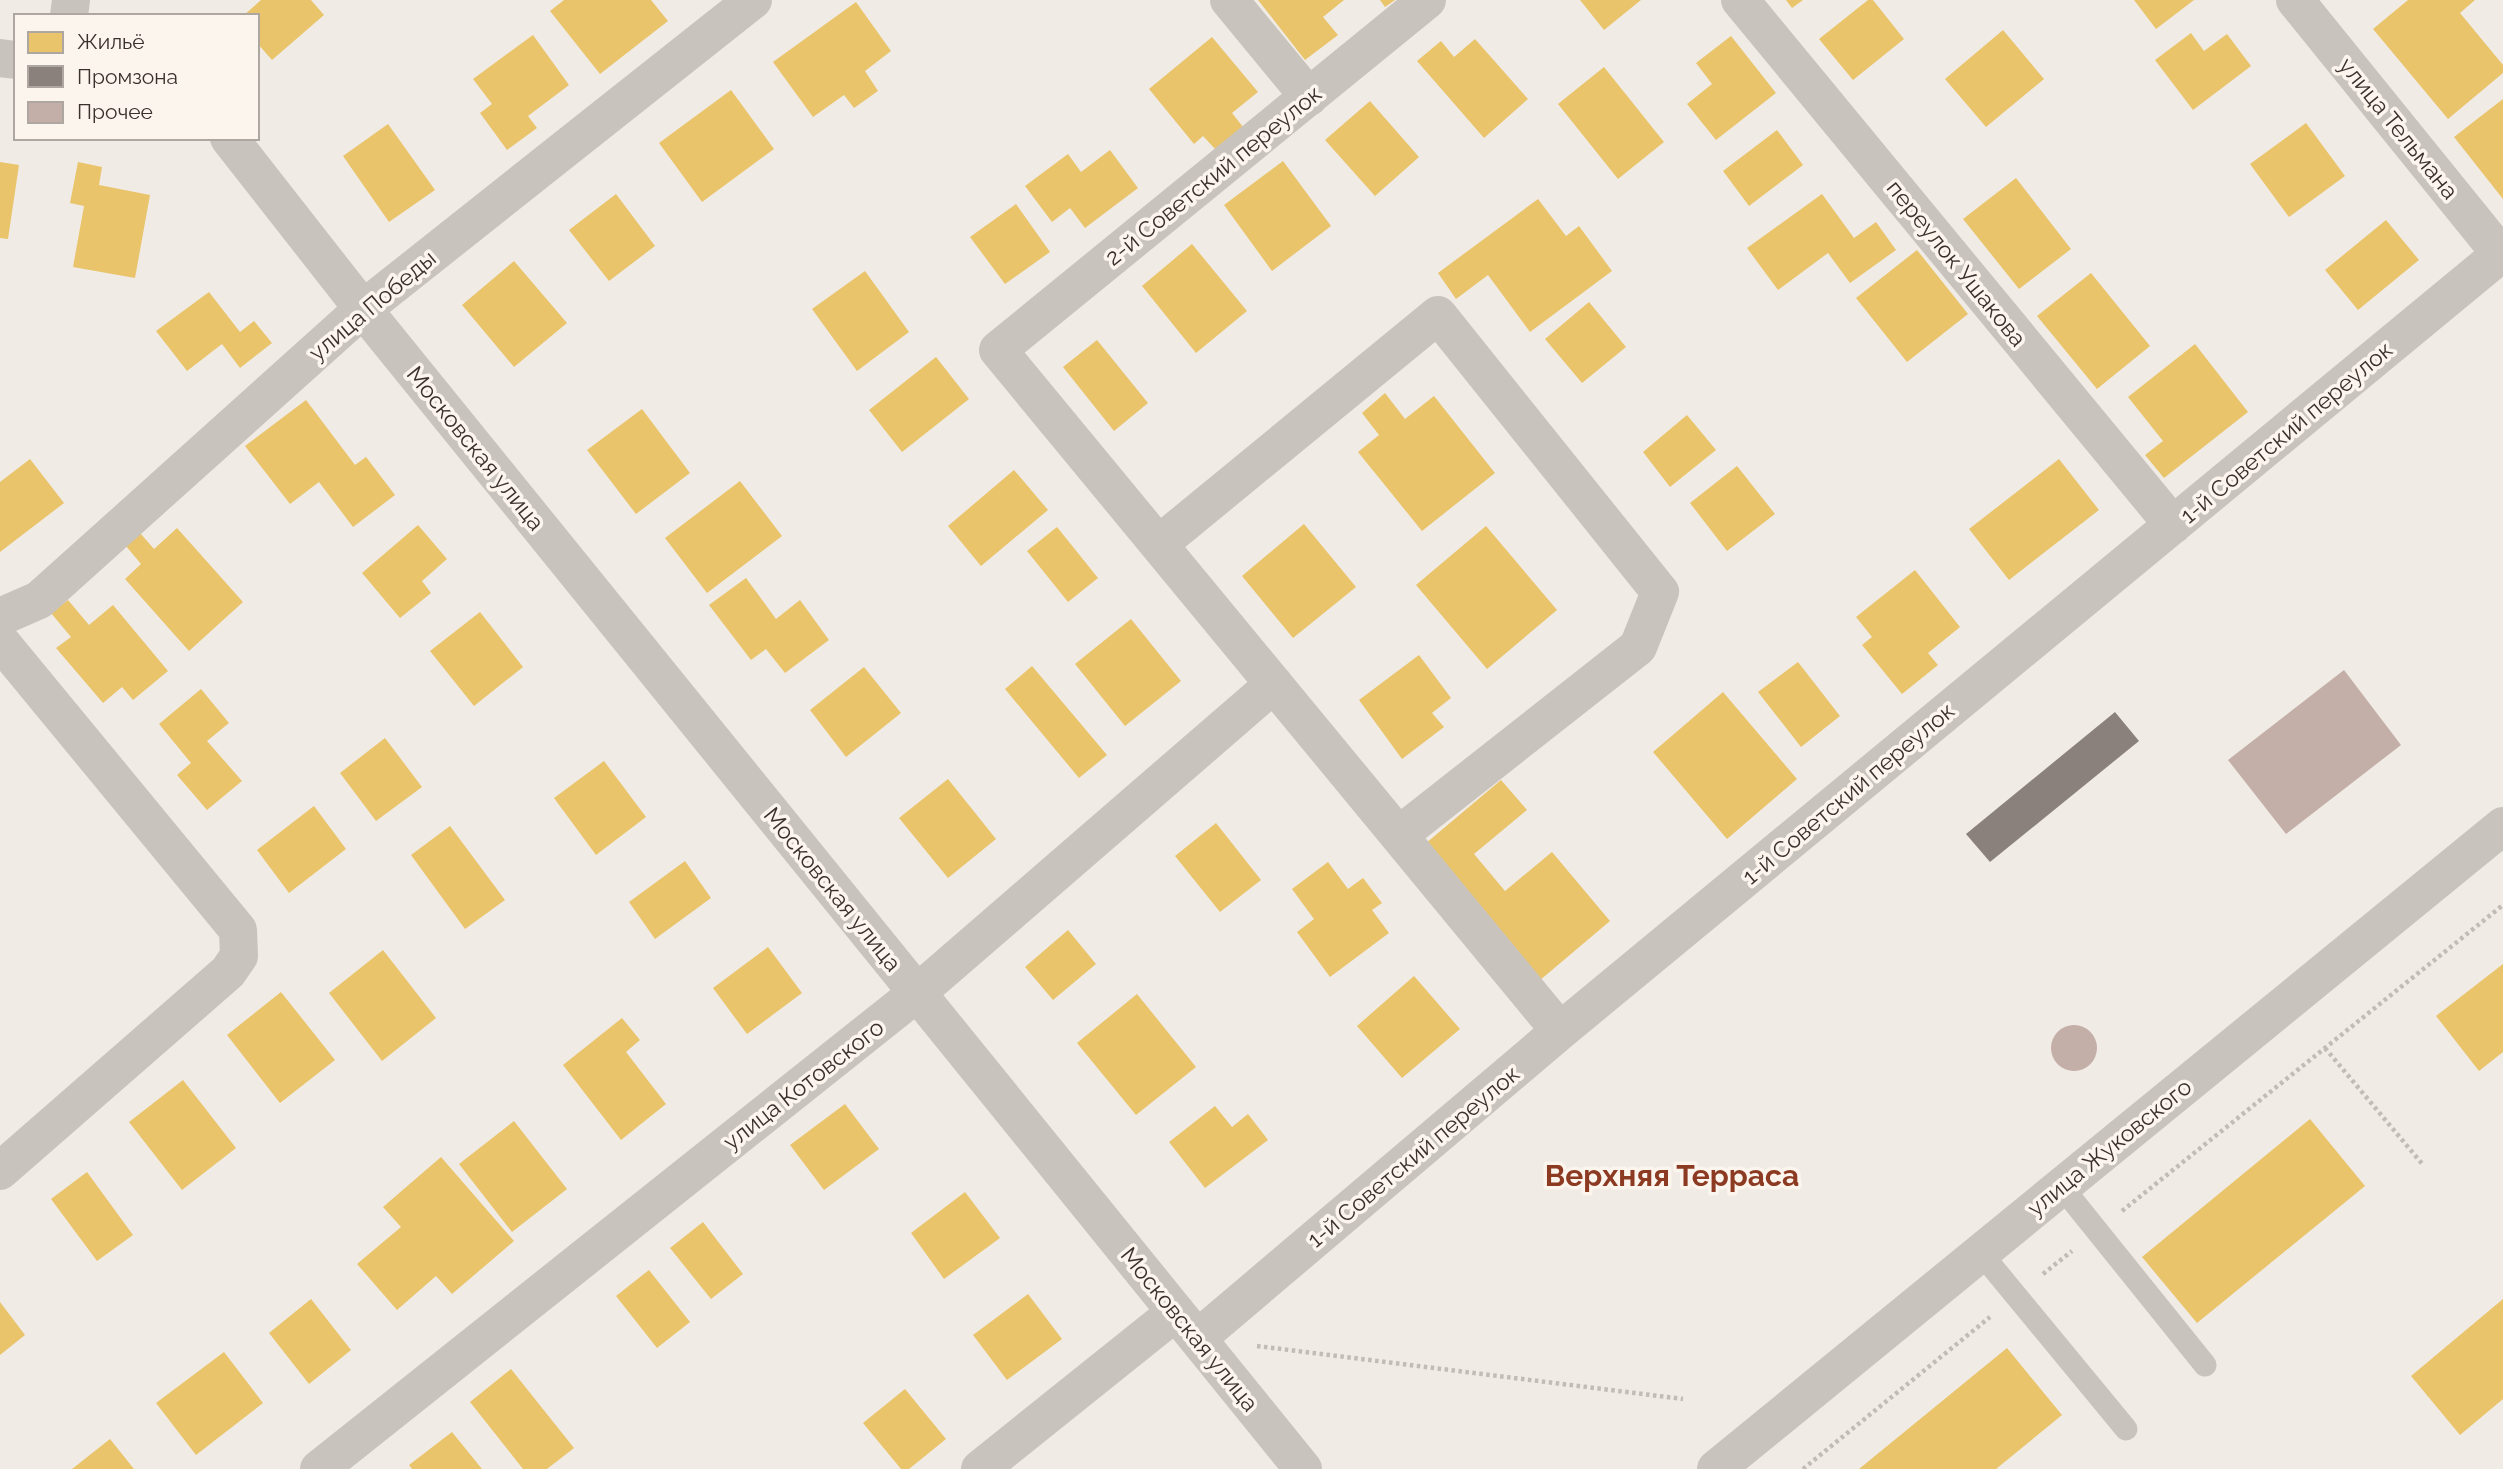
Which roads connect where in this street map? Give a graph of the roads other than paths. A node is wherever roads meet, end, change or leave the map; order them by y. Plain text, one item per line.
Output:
1 (753, 0) edge
2 (1229, 0) edge
3 (1427, 0) edge
4 (1740, 0) edge
5 (2295, 0) edge
6 (1309, 97) junction
7 (231, 140) edge
8 (2502, 254) edge
9 (363, 309) junction
10 (2173, 525) junction
11 (1158, 544) junction
12 (0, 617) edge
13 (0, 641) edge
14 (1274, 684) junction
15 (2503, 826) edge
16 (1399, 835) junction
17 (917, 993) junction
18 (1560, 1031) junction
19 (0, 1171) edge
20 (2061, 1186) junction
21 (1980, 1252) junction
22 (1187, 1325) junction
23 (2205, 1365) dead end
24 (2126, 1429) dead end
25 (319, 1469) edge
26 (980, 1469) edge
27 (1303, 1469) edge
28 (1716, 1469) edge

1 - 9 street, улица Победы
2 - 6 street
3 - 6 street, 2-й Советский переулок
4 - 10 street, переулок Ушакова
5 - 8 street, улица Тельмана
6 - 11 street, 2-й Советский переулок
7 - 9 street, Московская улица
8 - 10 street, 1-й Советский переулок
9 - 12 street, улица Победы
9 - 17 street, Московская улица
10 - 18 street, 1-й Советский переулок
11 - 14 street
11 - 16 street
13 - 19 street
14 - 16 street
14 - 17 street, улица Котовского
15 - 20 street, улица Жуковского
16 - 18 street
17 - 22 street, Московская улица
17 - 25 street, улица Котовского
18 - 22 street, 1-й Советский переулок
20 - 21 street, улица Жуковского
20 - 23 lane
21 - 24 lane
21 - 28 street, улица Жуковского
22 - 26 street, 1-й Советский переулок
22 - 27 street, Московская улица

